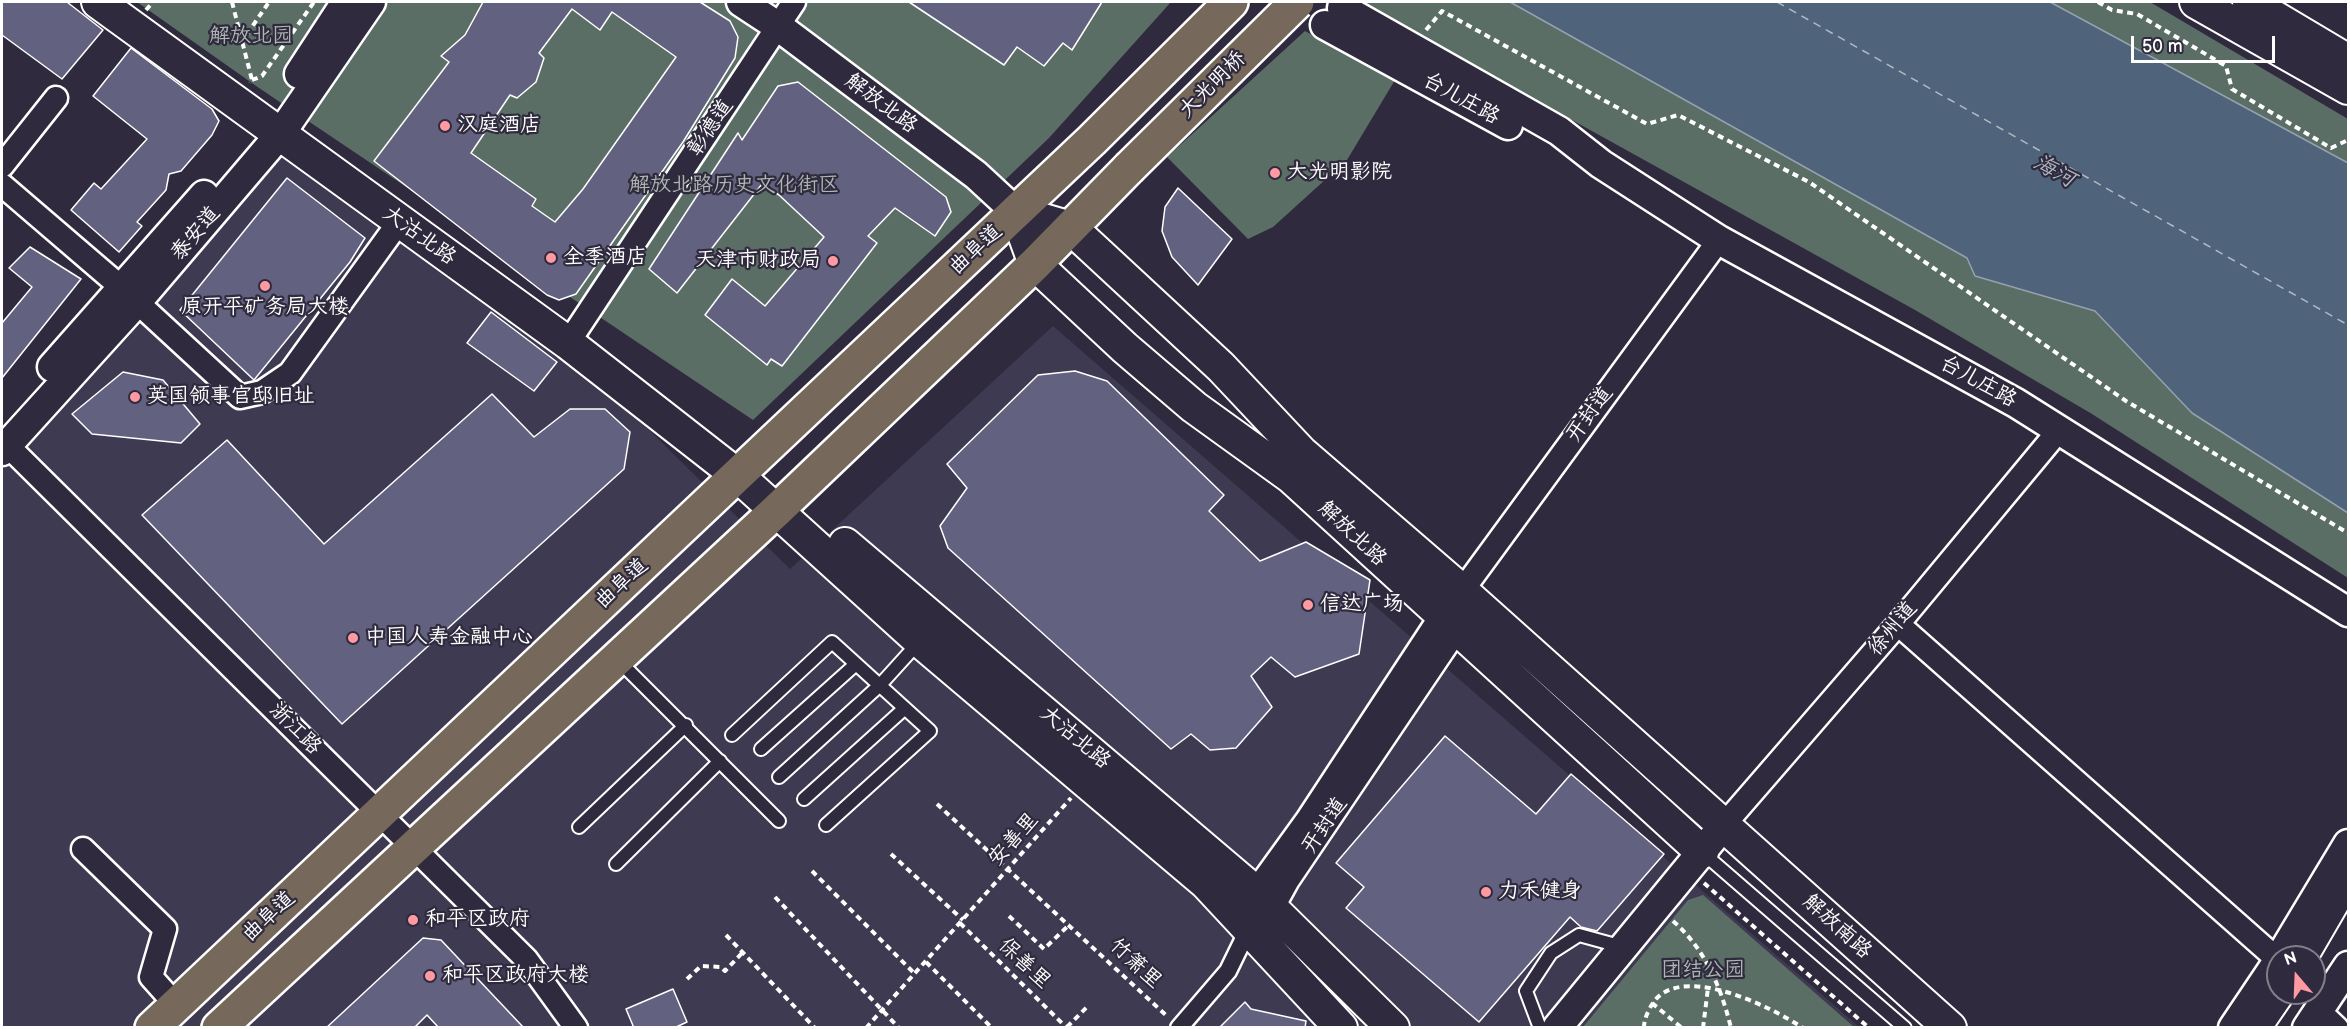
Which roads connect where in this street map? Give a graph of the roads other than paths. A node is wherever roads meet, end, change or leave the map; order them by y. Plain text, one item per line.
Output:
1 (98, 2) edge
2 (346, 2) edge
3 (371, 2) edge
4 (741, 2) edge
5 (794, 2) edge
6 (1231, 2) edge
7 (1297, 2) edge
8 (2196, 2) edge
9 (2249, 2) edge
10 (1333, 16) dead end
11 (778, 27) junction
12 (2349, 61) edge
13 (2349, 88) edge
14 (56, 98) dead end
15 (274, 128) junction
16 (2, 166) edge
17 (2, 185) edge
18 (1016, 212) junction
19 (399, 222) junction
20 (1071, 228) junction
21 (1719, 240) junction
22 (1035, 264) junction
23 (130, 295) junction
24 (568, 343) junction
25 (2060, 429) junction
26 (3, 440) edge
27 (737, 475) junction
28 (783, 504) junction
29 (1462, 591) junction
30 (2349, 612) edge
31 (1449, 623) junction
32 (1898, 624) junction
33 (920, 641) junction
34 (615, 657) junction
35 (856, 664) junction
36 (880, 685) junction
37 (905, 708) junction
38 (686, 725) junction
39 (732, 735) dead end
40 (761, 749) dead end
41 (720, 761) junction
42 (779, 777) dead end
43 (804, 799) dead end
44 (380, 813) junction
45 (779, 821) dead end
46 (826, 825) dead end
47 (1723, 826) junction
48 (579, 827) dead end
49 (2349, 844) edge
50 (83, 849) dead end
51 (414, 849) junction
52 (1695, 861) junction
53 (616, 864) dead end
54 (2349, 876) edge
55 (1264, 901) junction
56 (2349, 913) edge
57 (1248, 930) junction
58 (2288, 945) edge
59 (2308, 945) edge
60 (1623, 947) junction
61 (2266, 948) edge
62 (2326, 950) edge
63 (2349, 966) edge
64 (2266, 980) edge
65 (176, 1005) junction
66 (2270, 1005) edge
67 (2316, 1015) edge
68 (1179, 1027) edge
69 (152, 1028) edge
70 (219, 1028) edge
71 (576, 1028) edge
72 (1341, 1028) edge
73 (1393, 1028) edge
74 (1540, 1028) edge
75 (1557, 1028) edge
76 (1905, 1028) edge
77 (1950, 1028) edge
78 (2233, 1028) edge
79 (2254, 1028) edge
80 (2276, 1028) edge

1 - 15 main road, 大沽北路
2 - 15 street, 泰安道
3 - 15 street, 泰安道
4 - 11 street, 解放北路
5 - 11 street, 彰德道
6 - 18 main road, 曲阜道
7 - 20 main road, 大光明桥, bridge
8 - 13 main road
9 - 12 main road
10 - 21 street, 台儿庄路
11 - 18 street, 解放北路
11 - 24 street, 彰德道
14 - 16 street
15 - 19 main road, 大沽北路
15 - 23 street, 泰安道
17 - 23 street
18 - 20 main road, 解放北路
18 - 22 main road, 解放北路
18 - 27 main road, 曲阜道
19 - 23 street
19 - 24 main road, 大沽北路
20 - 22 main road
20 - 29 main road, 解放北路
21 - 25 street, 台儿庄路
21 - 29 street, 开封道
22 - 28 main road
22 - 31 main road, 解放北路
23 - 26 street, 泰安道
24 - 27 main road, 大沽北路
25 - 30 street, 台儿庄路
25 - 32 street, 徐州道
26 - 44 street, 浙江路
27 - 28 main road, 大沽北路
27 - 44 main road, 曲阜道
28 - 33 main road, 大沽北路
28 - 34 main road
28 - 55 main road, 大沽北路
29 - 31 street, 开封道
29 - 47 main road, 解放北路
31 - 52 main road, 解放北路
31 - 55 street, 开封道
32 - 47 street, 徐州道
32 - 61 street
33 - 36 lane
33 - 57 main road, 大沽北路
34 - 38 lane
34 - 51 main road
35 - 36 lane
35 - 39 lane
35 - 40 lane
36 - 37 lane
36 - 42 lane
37 - 43 lane
37 - 46 lane
38 - 41 lane
38 - 48 lane
41 - 45 lane
41 - 53 lane
44 - 51 street, 浙江路
44 - 65 main road, 曲阜道
47 - 52 street
47 - 77 main road, 解放南路
49 - 58 street
50 - 65 street
51 - 70 main road
51 - 71 street, 浙江路
52 - 60 street
52 - 76 lane, 解放南路
54 - 59 main road
55 - 57 street, 开封道
55 - 73 main road, 大沽北路
56 - 62 main road
57 - 68 street, 开封道
57 - 72 main road, 大沽北路
60 - 74 lane
60 - 75 street
63 - 67 street
64 - 78 street
65 - 69 main road, 曲阜道
66 - 79 main road
67 - 80 main road

